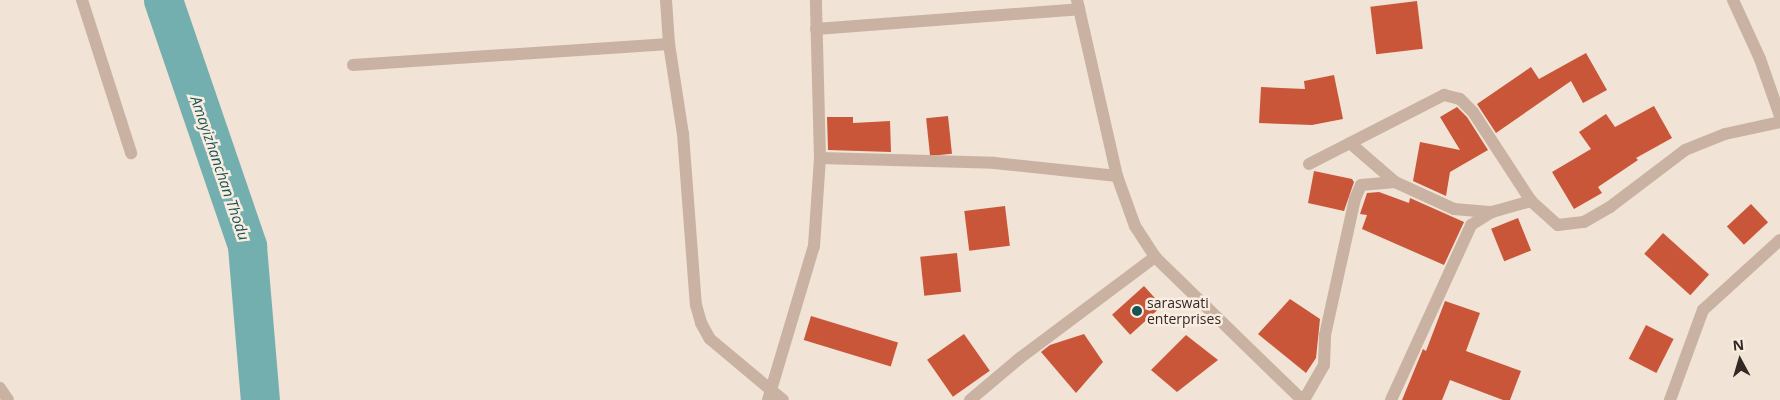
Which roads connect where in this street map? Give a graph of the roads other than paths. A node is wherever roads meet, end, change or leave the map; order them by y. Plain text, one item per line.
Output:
1 (82, 0) edge
2 (666, 0) edge
3 (816, 0) edge
4 (1733, 0) edge
5 (1078, 4) edge
6 (816, 29) junction
7 (669, 44) junction
8 (353, 66) dead end
9 (1780, 116) edge
10 (1780, 122) edge
11 (1350, 143) junction
12 (131, 153) dead end
13 (820, 158) junction
14 (1309, 164) dead end
15 (1117, 176) junction
16 (1395, 182) junction
17 (1531, 201) junction
18 (1492, 212) junction
19 (1780, 240) edge
20 (1154, 257) junction
21 (0, 388) edge
22 (769, 394) edge
23 (8, 400) edge
24 (783, 400) edge
25 (970, 400) edge
26 (1303, 400) edge
27 (1391, 400) edge
28 (1670, 400) edge

1 - 12 street
2 - 7 street
3 - 6 street
4 - 9 street
5 - 6 street
5 - 15 street
6 - 13 street
7 - 8 street
7 - 22 street
10 - 17 street
11 - 14 street
11 - 16 street
11 - 17 street
13 - 15 street
13 - 22 street
15 - 20 street
16 - 18 street
16 - 26 street
17 - 18 street
18 - 27 street
19 - 28 street
20 - 25 street
20 - 26 street
21 - 23 street
22 - 24 street

